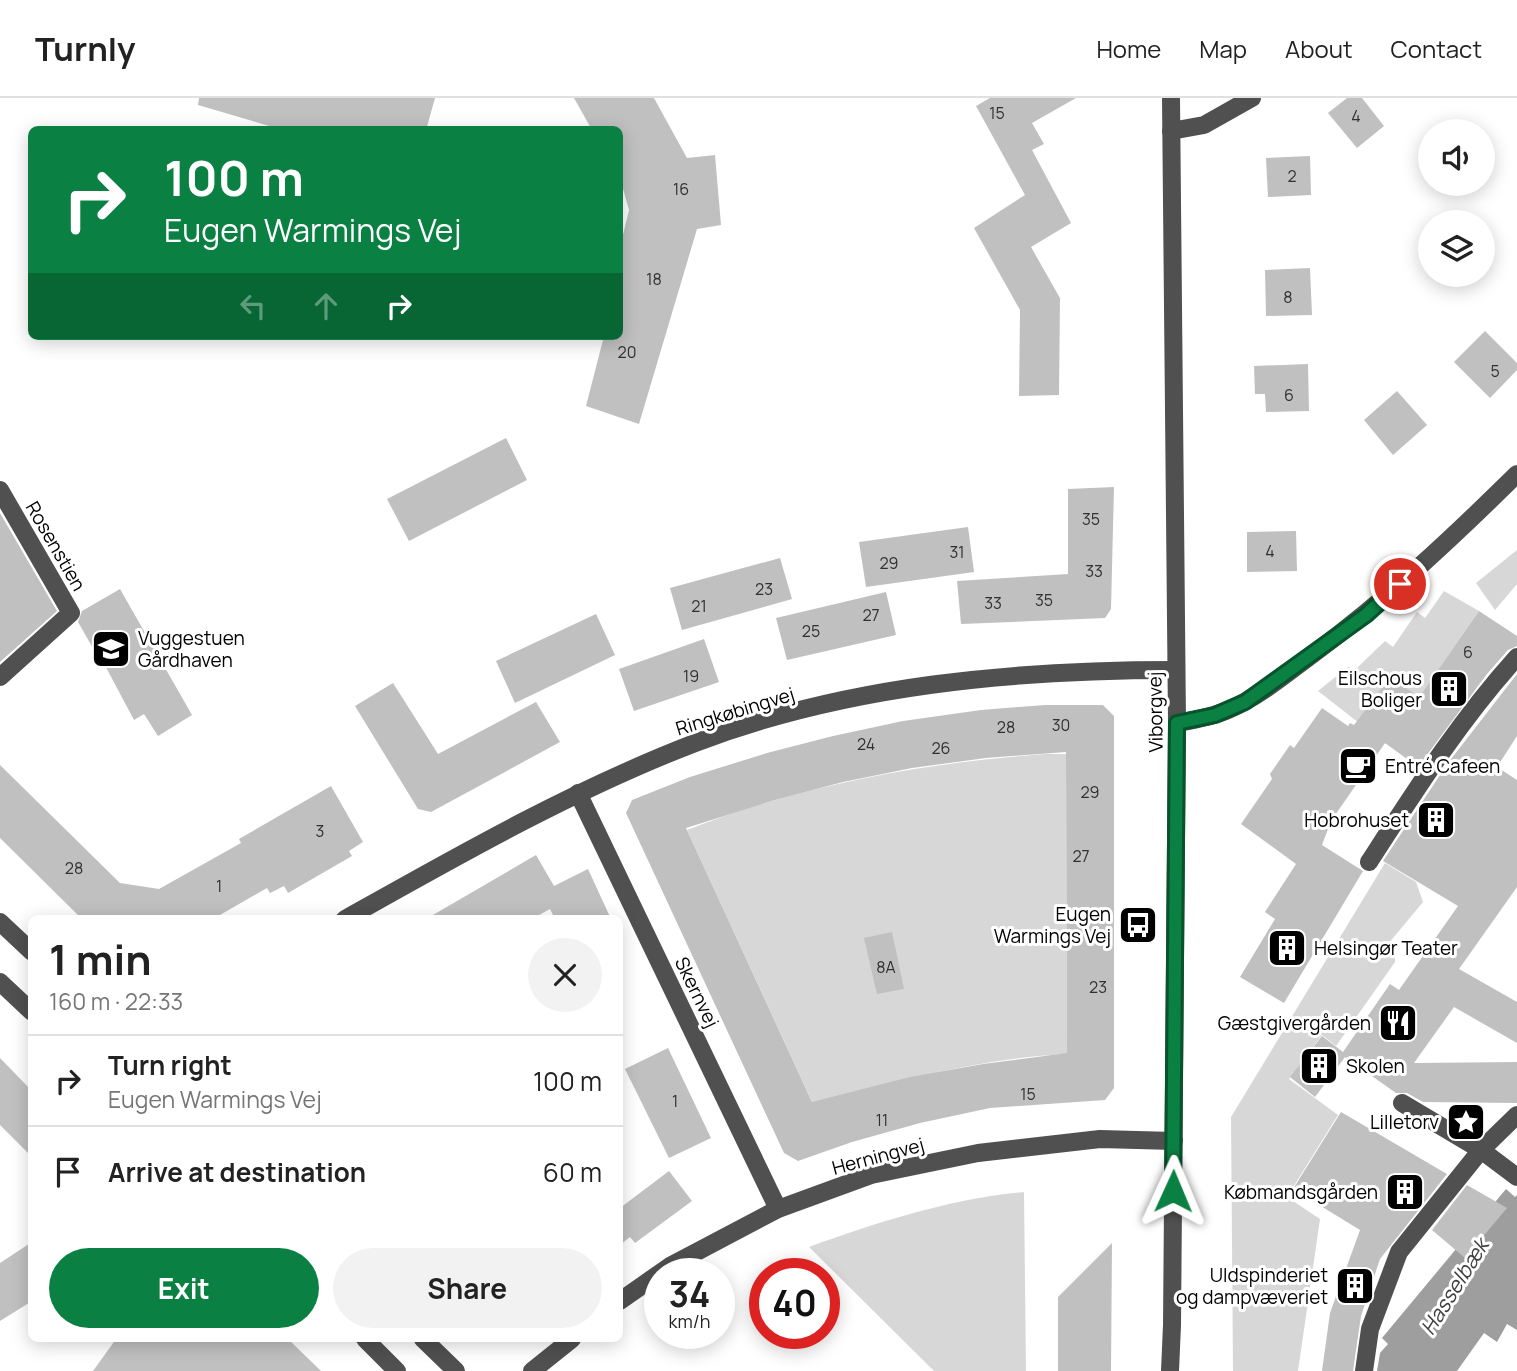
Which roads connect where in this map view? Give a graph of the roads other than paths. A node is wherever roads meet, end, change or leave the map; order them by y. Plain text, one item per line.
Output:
1 (1171, 98) edge
2 (1252, 98) edge
3 (1171, 131) junction
4 (1517, 474) edge
5 (0, 490) edge
6 (1517, 657) edge
7 (1175, 670) junction
8 (0, 677) edge
9 (1177, 723) junction
10 (578, 793) junction
11 (1369, 862) dead end
12 (352, 915) edge
13 (0, 922) edge
14 (28, 948) edge
15 (0, 982) edge
16 (28, 1008) edge
17 (1402, 1103) dead end
18 (1517, 1115) edge
19 (1174, 1141) junction
20 (1481, 1150) junction
21 (1517, 1177) edge
22 (778, 1209) junction
23 (623, 1299) edge
24 (1172, 1325) junction
25 (368, 1342) edge
26 (426, 1342) edge
27 (568, 1342) edge
28 (397, 1371) edge
29 (456, 1371) edge
30 (532, 1371) edge
31 (1170, 1371) edge
32 (1175, 1371) edge
33 (1364, 1371) edge

1 - 3 street, Viborgvej
2 - 3 street
3 - 7 street, Viborgvej
4 - 9 street
5 - 8 street, Rosenstien
6 - 11 street
7 - 9 street, Viborgvej
7 - 10 street, Ringkøbingvej
9 - 19 street, Viborgvej
10 - 12 street, Ringkøbingvej
10 - 22 street, Skernvej
13 - 14 street
15 - 16 street
17 - 20 street
18 - 20 street
19 - 22 street, Herningvej
19 - 24 street, Viborgvej
20 - 21 street
20 - 33 street
22 - 23 street, Herningvej
24 - 31 street, Viborgvej
24 - 32 street, Viborgvej
25 - 28 street
26 - 29 street
27 - 30 street

